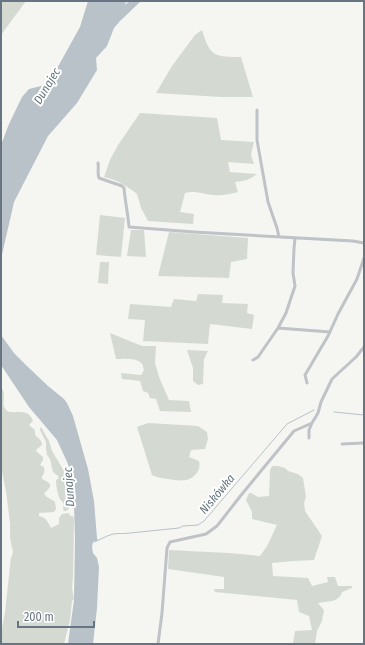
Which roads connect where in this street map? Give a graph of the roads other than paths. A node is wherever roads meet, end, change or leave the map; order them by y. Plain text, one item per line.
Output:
1 (257, 110) dead end
2 (98, 163) dead end
3 (279, 237) junction
4 (295, 238) junction
5 (364, 243) edge
6 (364, 258) edge
7 (278, 328) junction
8 (330, 332) junction
9 (364, 347) edge
10 (253, 360) dead end
11 (307, 383) dead end
12 (312, 424) junction
13 (309, 438) dead end
14 (364, 443) edge
15 (342, 444) dead end
16 (158, 644) edge

1 - 3 street
2 - 3 street
3 - 4 street
4 - 5 street
4 - 7 street
6 - 8 street
7 - 8 street
7 - 10 street
8 - 11 street
9 - 12 street
12 - 13 street
12 - 16 street
14 - 15 street

